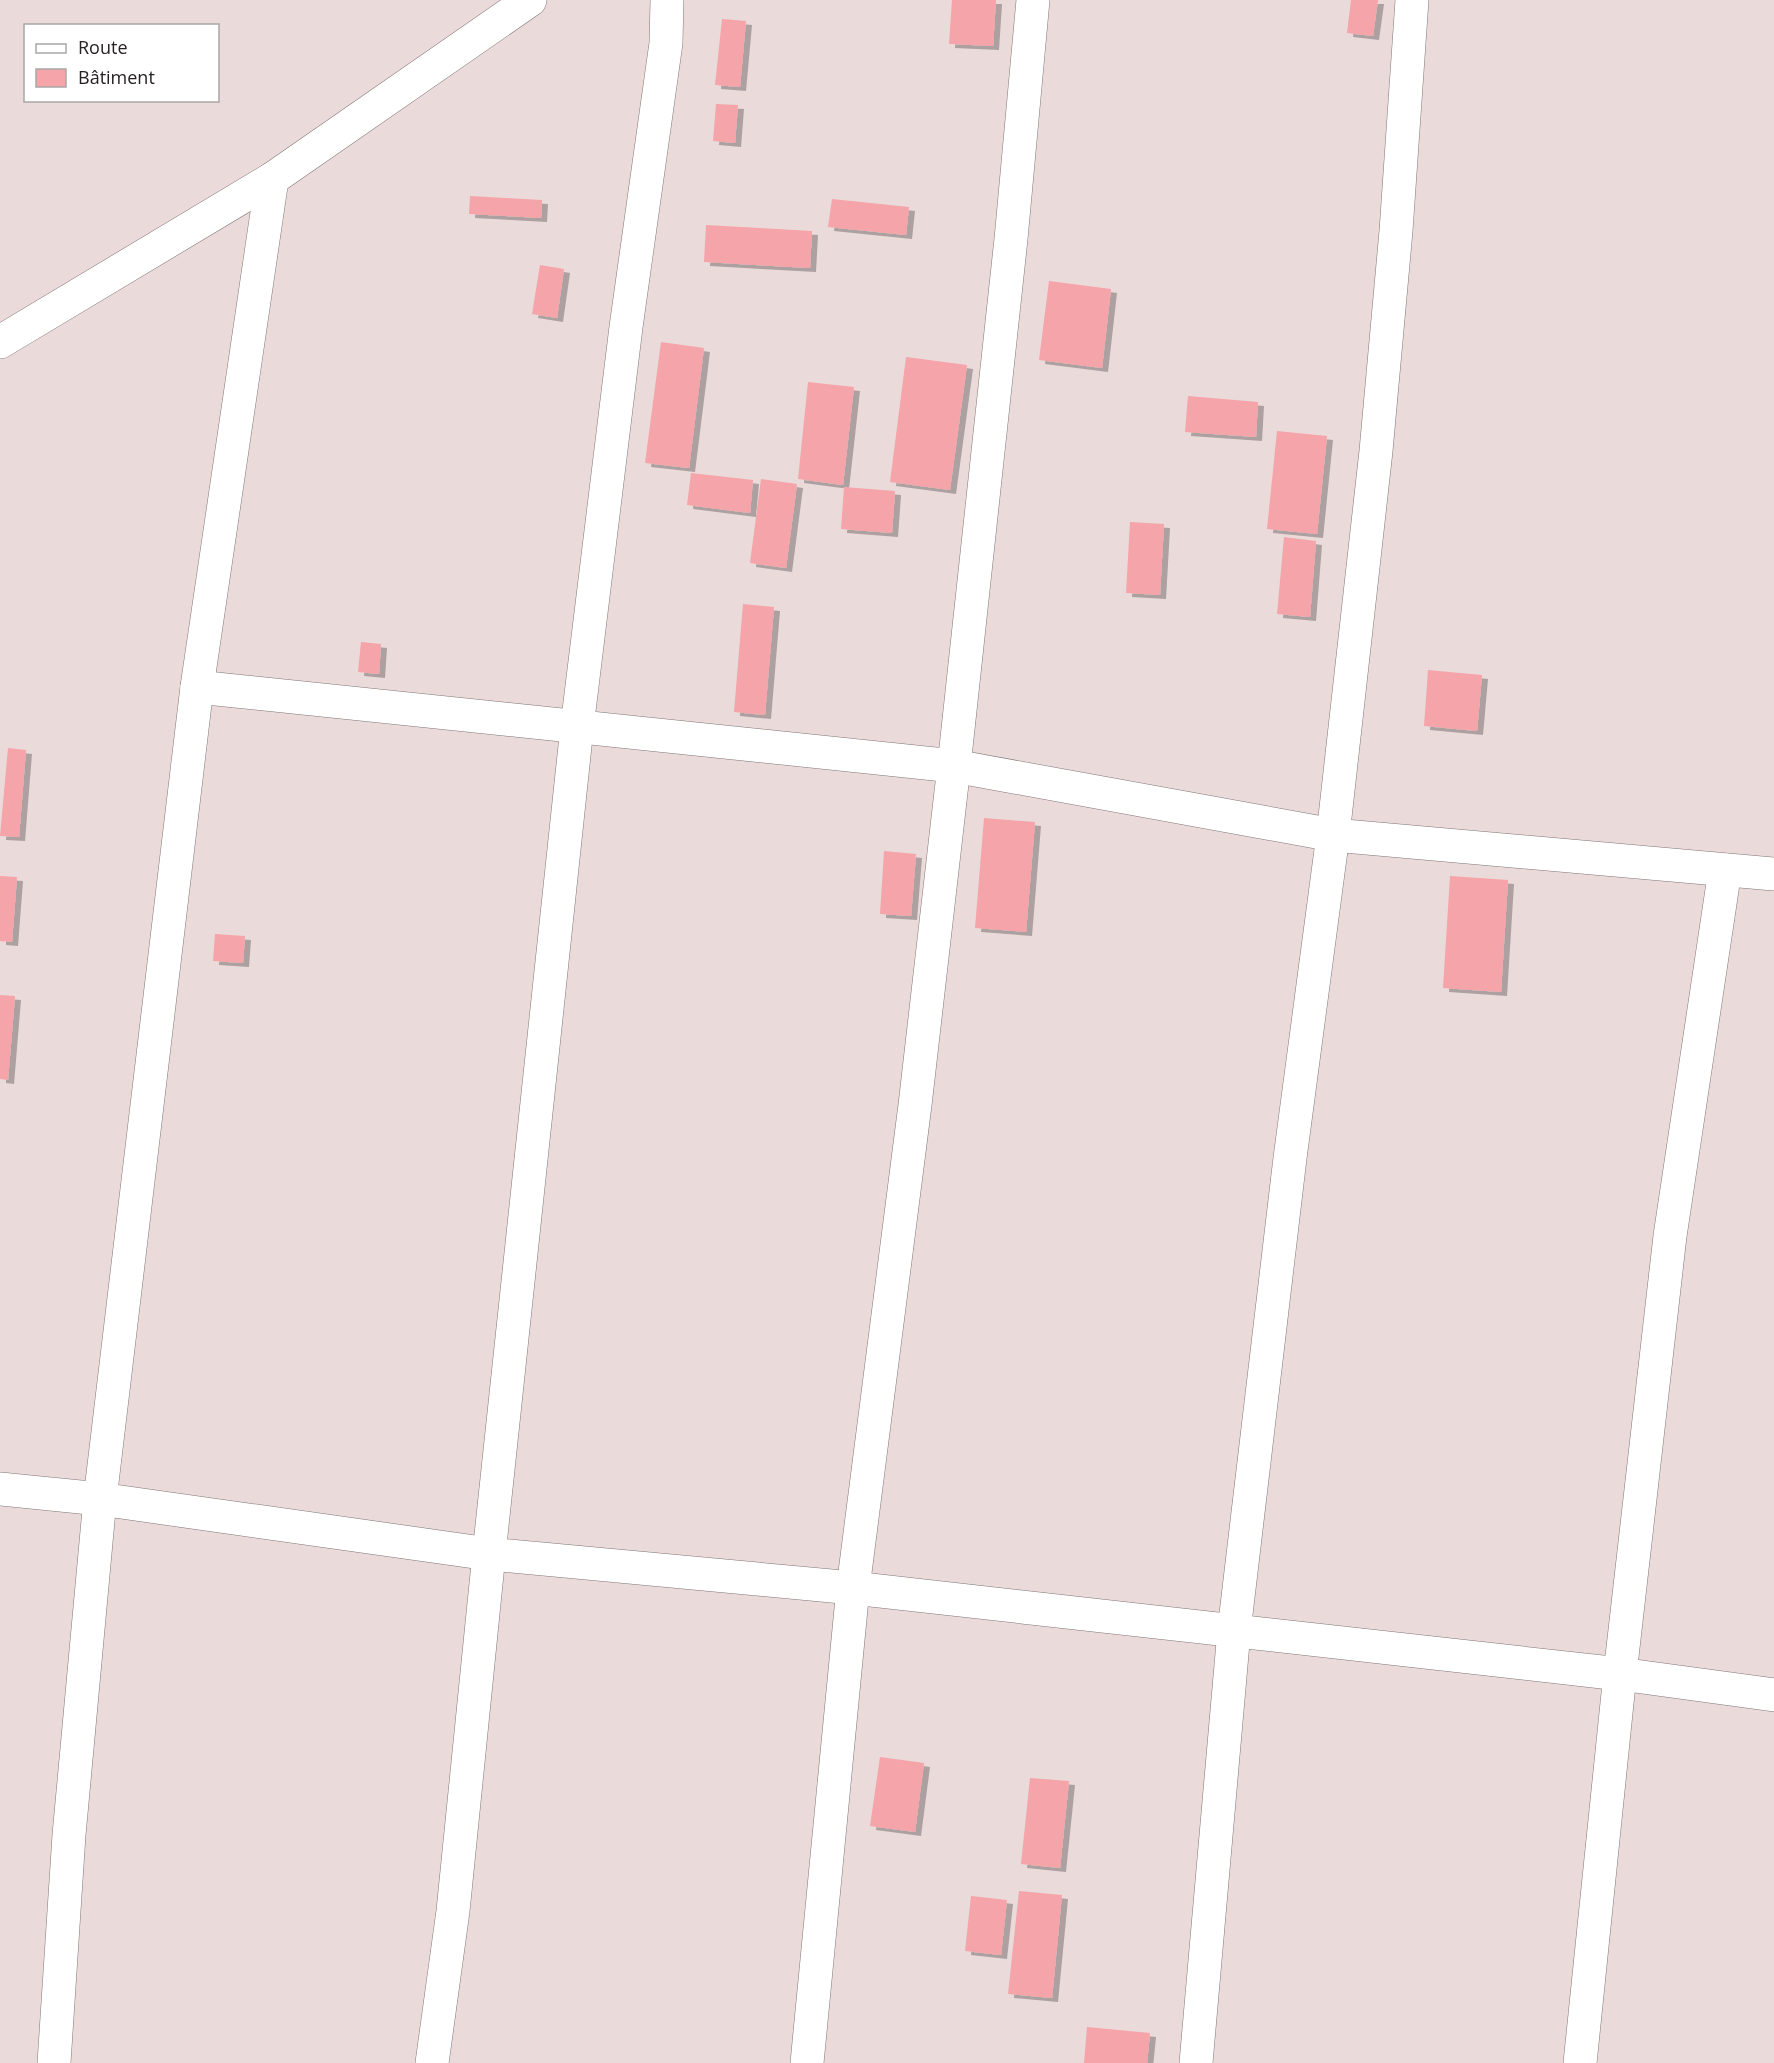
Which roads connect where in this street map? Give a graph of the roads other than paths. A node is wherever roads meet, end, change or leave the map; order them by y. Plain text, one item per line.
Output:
1 (530, 0) edge
2 (667, 0) edge
3 (1033, 0) edge
4 (1412, 0) edge
5 (272, 179) junction
6 (0, 342) edge
7 (197, 687) junction
8 (578, 727) junction
9 (954, 766) junction
10 (1333, 835) junction
11 (1725, 870) junction
12 (1774, 874) edge
13 (0, 1489) edge
14 (100, 1499) junction
15 (489, 1554) junction
16 (853, 1588) junction
17 (1234, 1631) junction
18 (1620, 1674) junction
19 (1774, 1695) edge
20 (54, 2063) edge
21 (432, 2063) edge
22 (807, 2063) edge
23 (1197, 2063) edge
24 (1580, 2063) edge

1 - 5 street
2 - 8 street
3 - 9 street
4 - 10 street
5 - 6 street
5 - 7 street
7 - 8 street
7 - 14 street
8 - 9 street
8 - 15 street
9 - 10 street
9 - 16 street
10 - 11 street
10 - 17 street
11 - 12 street
11 - 18 street
13 - 14 street
14 - 15 street
14 - 20 street
15 - 16 street
15 - 21 street
16 - 17 street
16 - 22 street
17 - 18 street
17 - 23 street
18 - 19 street
18 - 24 street

